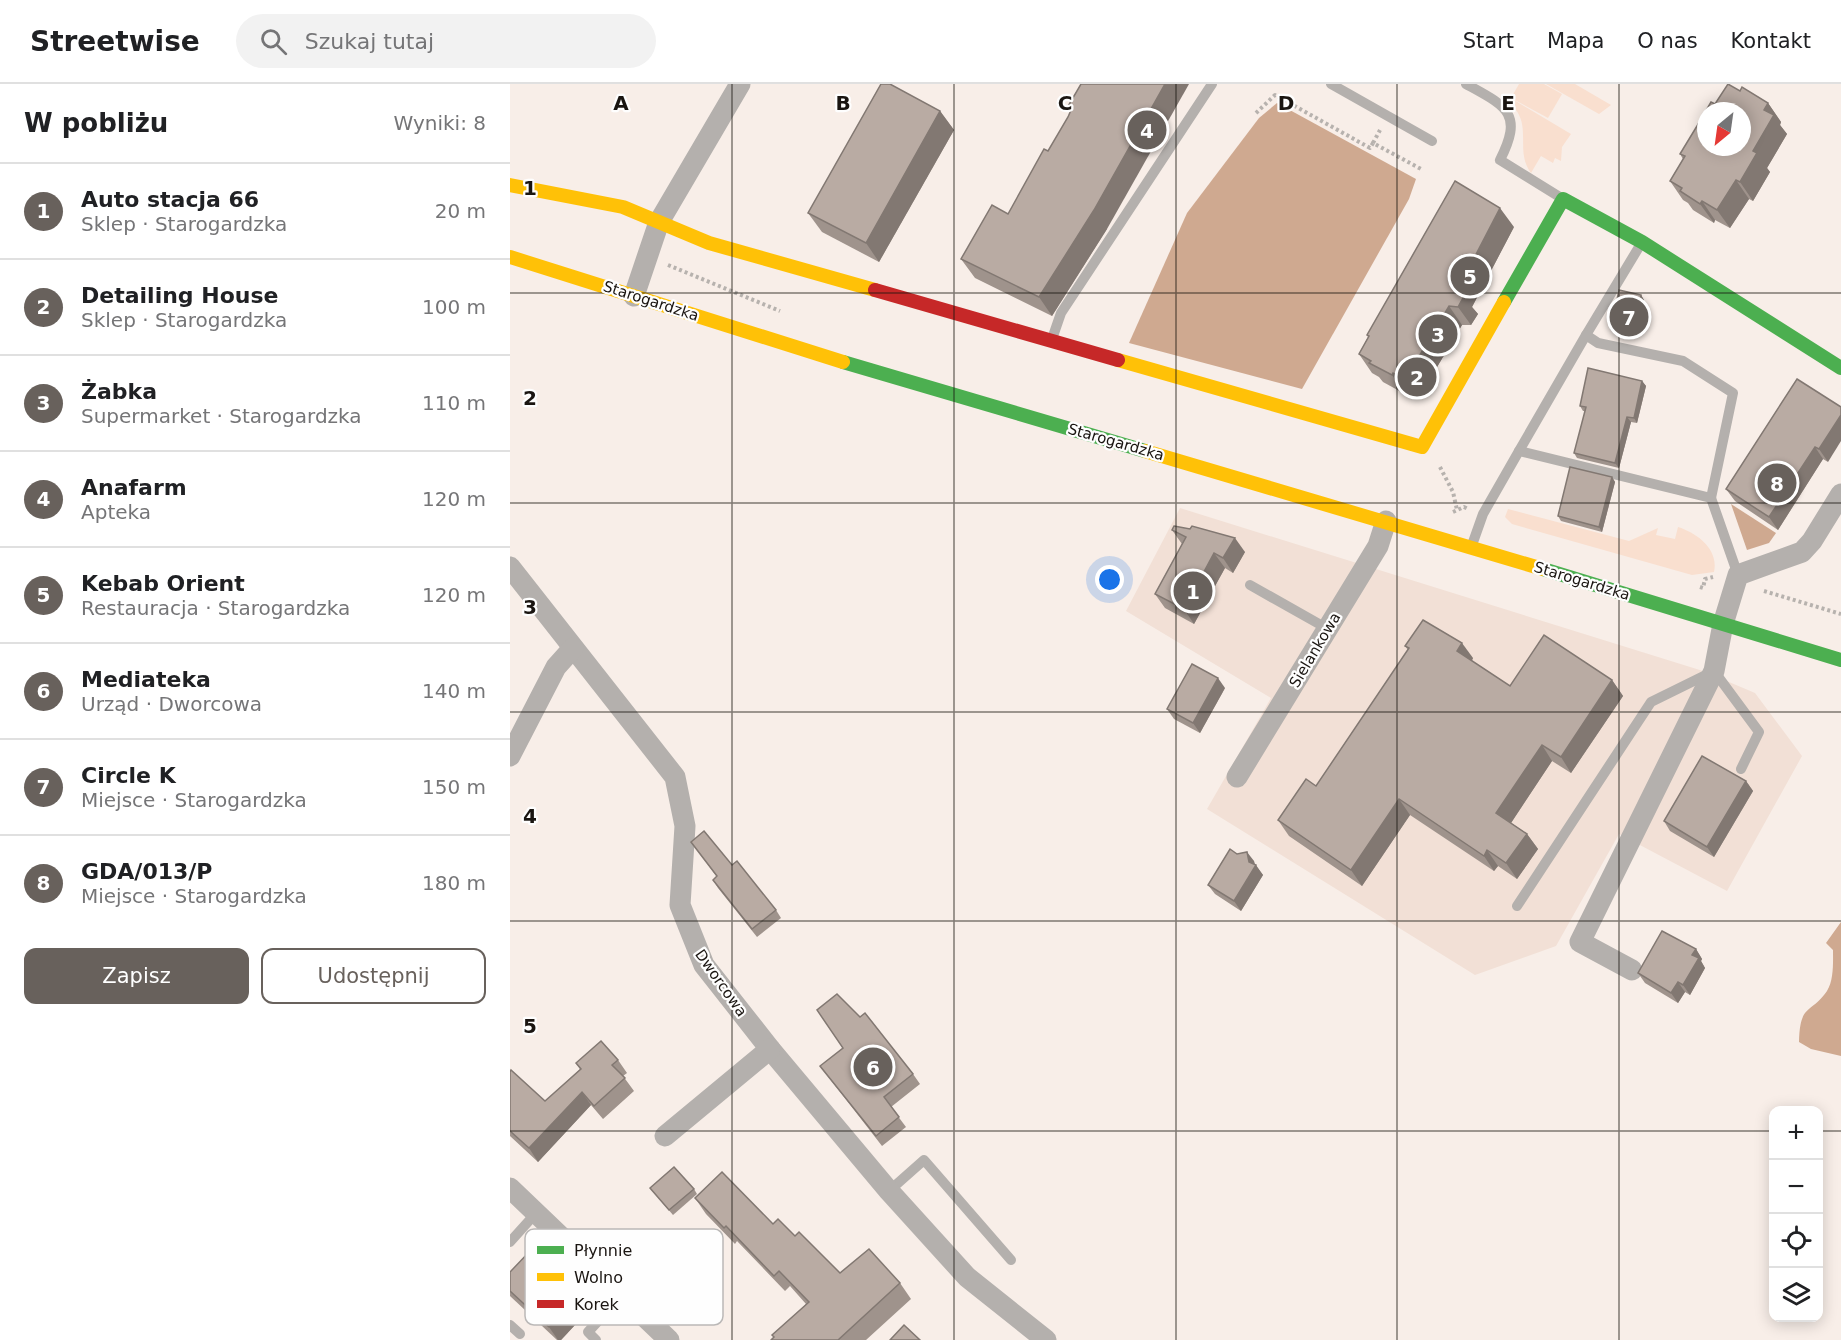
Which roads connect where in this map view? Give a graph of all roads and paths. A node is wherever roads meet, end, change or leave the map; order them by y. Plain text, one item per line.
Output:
1 (740, 84) edge
2 (1212, 84) edge
3 (1331, 84) edge
4 (1466, 84) edge
5 (1257, 113) dead end
6 (1432, 141) dead end
7 (1421, 169) dead end
8 (510, 185) edge
9 (1563, 199) junction
10 (659, 222) junction
11 (1642, 242) junction
12 (510, 257) edge
13 (634, 296) junction
14 (1586, 335) junction
15 (1050, 342) junction
16 (1841, 368) edge
17 (1519, 451) junction
18 (1454, 492) dead end
19 (1841, 494) edge
20 (1711, 498) junction
21 (1457, 510) dead end
22 (1386, 521) junction
23 (1472, 547) junction
24 (510, 567) edge
25 (1738, 575) junction
26 (1250, 585) dead end
27 (1767, 591) dead end
28 (1841, 614) edge
29 (1723, 624) junction
30 (1328, 629) junction
31 (573, 648) junction
32 (1841, 660) edge
33 (1714, 671) junction
34 (510, 756) edge
35 (1741, 769) dead end
36 (1237, 777) dead end
37 (1517, 906) dead end
38 (1632, 970) dead end
39 (770, 1049) junction
40 (665, 1136) dead end
41 (510, 1188) edge
42 (889, 1191) junction
43 (536, 1213) junction
44 (553, 1229) edge
45 (510, 1242) edge
46 (1011, 1260) dead end
47 (510, 1325) edge
48 (594, 1325) edge
49 (653, 1325) edge
50 (520, 1334) dead end
51 (596, 1340) edge
52 (669, 1340) edge
53 (1046, 1340) edge

1 - 10 street
2 - 15 lane
3 - 6 lane
4 - 9 lane
5 - 7 path
8 - 10 street
9 - 11 street
9 - 15 street
10 - 13 street
10 - 15 street
11 - 14 lane
11 - 16 street
12 - 13 street, Starogardzka
13 - 22 street, Starogardzka
14 - 17 lane
14 - 20 lane
17 - 20 lane
17 - 23 lane
18 - 21 path
19 - 25 street
20 - 25 lane
22 - 23 street, Starogardzka
22 - 30 street, Sielankowa
23 - 29 street, Starogardzka
24 - 31 street, Dworcowa
25 - 29 street
26 - 30 lane
27 - 28 path
29 - 32 street, Starogardzka
29 - 33 street
30 - 36 street, Sielankowa
31 - 34 street
31 - 39 street, Dworcowa
33 - 35 lane
33 - 37 lane
33 - 38 street
39 - 40 street
39 - 42 street, Dworcowa
41 - 43 street
42 - 46 lane
42 - 53 street, Dworcowa
43 - 44 street
43 - 45 lane
47 - 50 lane
48 - 51 lane
49 - 52 street

